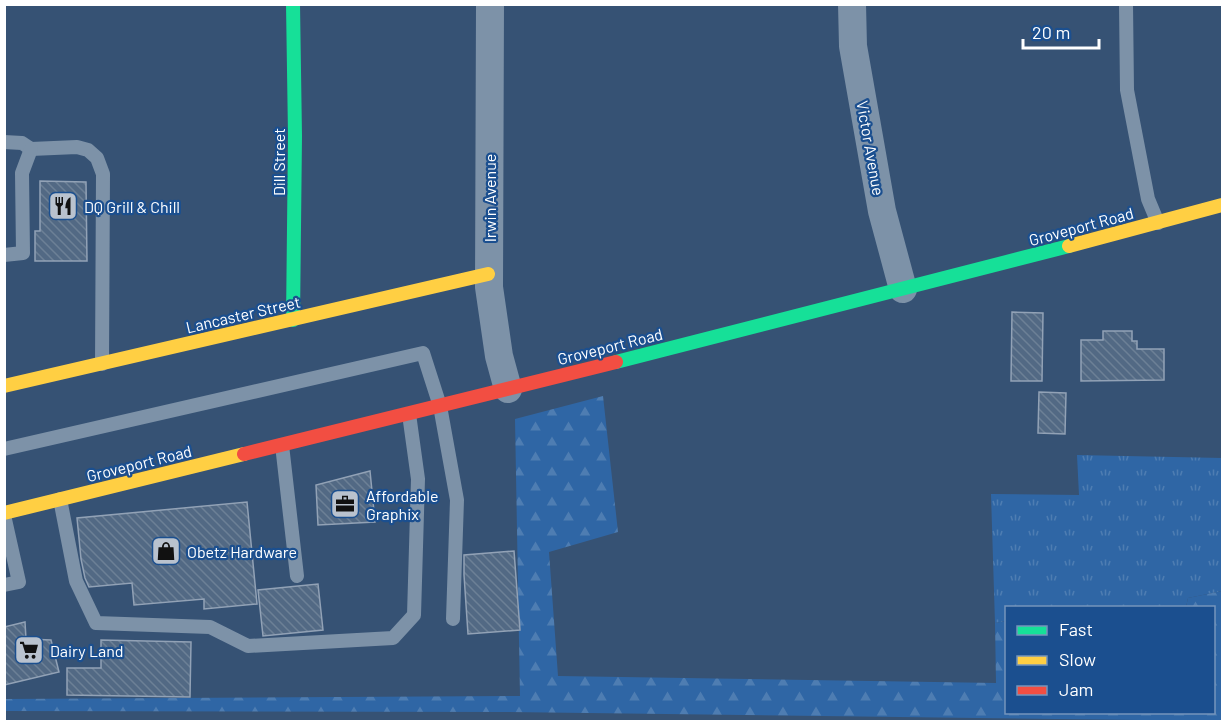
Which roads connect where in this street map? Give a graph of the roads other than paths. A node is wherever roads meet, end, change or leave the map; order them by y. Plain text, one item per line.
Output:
1 (293, 4) edge
2 (490, 4) edge
3 (852, 4) edge
4 (1126, 4) edge
5 (4, 142) edge
6 (31, 149) junction
7 (1222, 205) edge
8 (1158, 223) junction
9 (4, 255) edge
10 (488, 274) junction
11 (903, 289) junction
12 (292, 320) junction
13 (102, 364) junction
14 (4, 386) edge
15 (508, 389) junction
16 (440, 406) junction
17 (409, 414) junction
18 (282, 445) junction
19 (4, 449) edge
20 (60, 500) junction
21 (4, 514) edge
22 (297, 576) dead end
23 (4, 585) edge
24 (453, 619) dead end

1 - 12 main road, Dill Street
2 - 10 street, Irwin Avenue
3 - 11 street, Victor Avenue
4 - 8 lane
5 - 6 lane
6 - 9 lane
6 - 13 lane
7 - 8 main road, Groveport Road
8 - 11 main road, Groveport Road
10 - 12 main road, Lancaster Street
10 - 15 street, Irwin Avenue
11 - 15 main road, Groveport Road
12 - 13 main road, Lancaster Street
13 - 14 main road, Lancaster Street
15 - 16 main road, Groveport Road
16 - 17 main road, Groveport Road
16 - 19 lane
16 - 24 lane
17 - 18 main road, Groveport Road
17 - 20 lane
18 - 20 main road, Groveport Road
18 - 22 lane
20 - 21 main road, Groveport Road
21 - 23 lane

